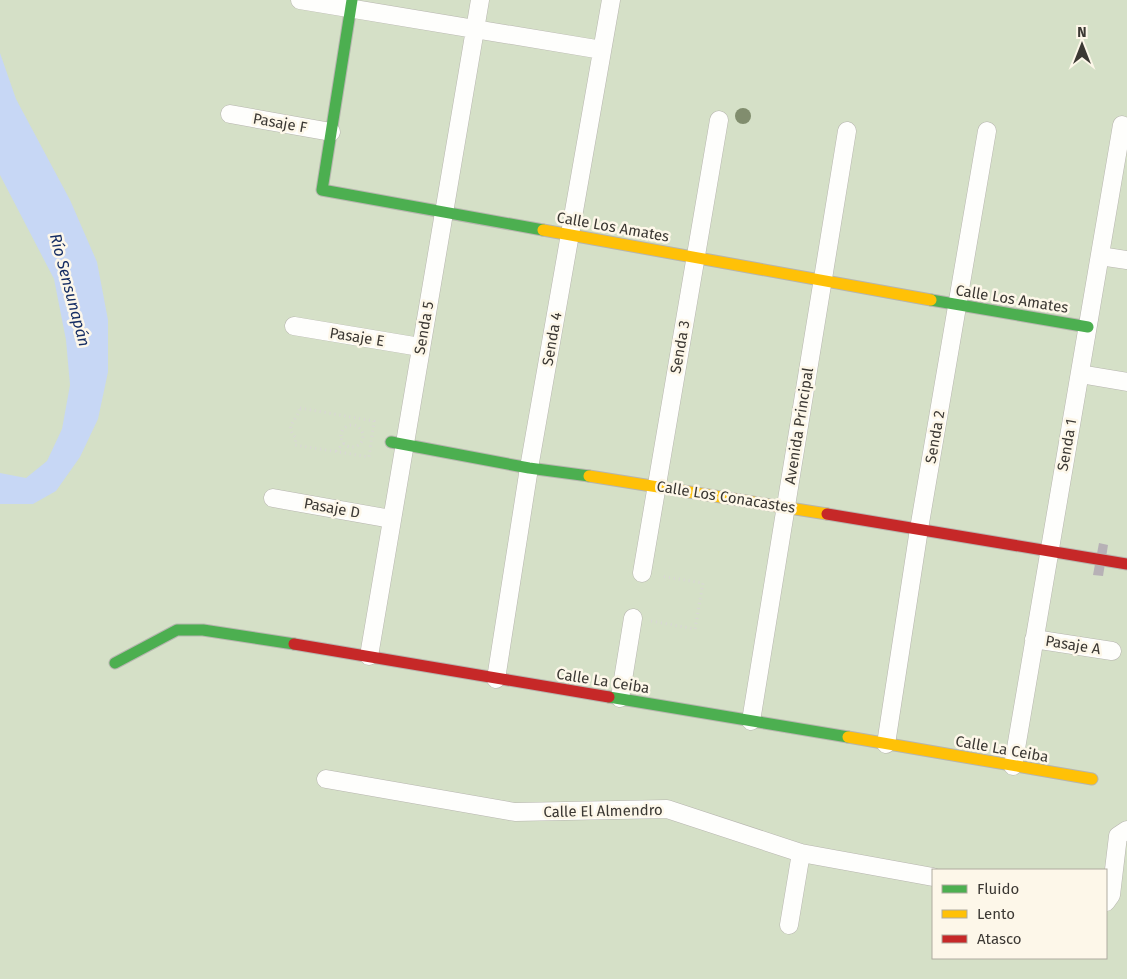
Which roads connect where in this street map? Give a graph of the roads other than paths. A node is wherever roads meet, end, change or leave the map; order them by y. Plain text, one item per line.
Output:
1 (300, 0) edge
2 (480, 0) edge
3 (611, 0) edge
4 (351, 4) edge
5 (475, 29) junction
6 (602, 50) junction
7 (230, 114) dead end
8 (720, 120) dead end
9 (1122, 125) dead end
10 (847, 131) dead end
11 (986, 131) dead end
12 (331, 132) junction
13 (444, 212) junction
14 (571, 234) junction
15 (696, 256) junction
16 (1100, 256) junction
17 (1127, 260) edge
18 (823, 281) junction
19 (958, 305) junction
20 (294, 326) dead end
21 (1088, 327) junction
22 (420, 347) junction
23 (1080, 374) junction
24 (1127, 382) edge
25 (398, 443) junction
26 (529, 468) junction
27 (657, 486) junction
28 (273, 498) dead end
29 (786, 507) junction
30 (391, 518) junction
31 (919, 529) junction
32 (1049, 551) junction
33 (1127, 564) edge
34 (642, 573) road end
35 (633, 618) road end
36 (1034, 639) junction
37 (1112, 651) dead end
38 (369, 656) junction
39 (115, 663) dead end
40 (496, 679) junction
41 (620, 698) junction
42 (751, 721) junction
43 (886, 744) junction
44 (1013, 766) junction
45 (326, 779) dead end
46 (1092, 780) dead end
47 (1127, 830) edge
48 (801, 853) junction
49 (932, 877) edge
50 (1107, 901) edge
51 (789, 925) dead end

1 - 4 street
2 - 5 street, Senda 5
3 - 6 street, Senda 4
4 - 5 street
4 - 12 street, Calle Los Amates
5 - 6 street
5 - 13 street, Senda 5
6 - 14 street, Senda 4
7 - 12 street, Pasaje F
8 - 15 street, Senda 3
9 - 16 street, Senda 1
10 - 18 street, Avenida Principal
11 - 19 street, Senda 2
12 - 13 street, Calle Los Amates
13 - 14 street, Calle Los Amates
13 - 22 street, Senda 5
14 - 15 street, Calle Los Amates
14 - 26 street, Senda 4
15 - 18 street, Calle Los Amates
15 - 27 street, Senda 3
16 - 17 street
16 - 21 street, Senda 1
18 - 19 street, Calle Los Amates
18 - 29 street, Avenida Principal
19 - 21 street, Calle Los Amates
19 - 31 street, Senda 2
20 - 22 street, Pasaje E
21 - 23 street, Senda 1
22 - 25 street, Senda 5
23 - 24 street
23 - 32 street, Senda 1
25 - 26 street, Calle Los Conacastes
25 - 30 street, Senda 5
26 - 27 street, Calle Los Conacastes
26 - 40 street, Senda 4
27 - 29 street, Calle Los Conacastes
27 - 34 street, Senda 3
28 - 30 street, Pasaje D
29 - 31 street, Calle Los Conacastes
29 - 42 street, Avenida Principal
30 - 38 street, Senda 5
31 - 32 street, Calle Los Conacastes
31 - 43 street, Senda 2
32 - 33 street, Calle Los Conacastes
32 - 36 street, Senda 1
35 - 41 street
36 - 37 street, Pasaje A
36 - 44 street, Senda 1
38 - 39 street, Calle La Ceiba
38 - 40 street, Calle La Ceiba
40 - 41 street, Calle La Ceiba
41 - 42 street, Calle La Ceiba
42 - 43 street, Calle La Ceiba
43 - 44 street, Calle La Ceiba
44 - 46 street, Calle La Ceiba
45 - 48 street, Calle El Almendro
47 - 50 street
48 - 49 street, Calle El Almendro
48 - 51 street

